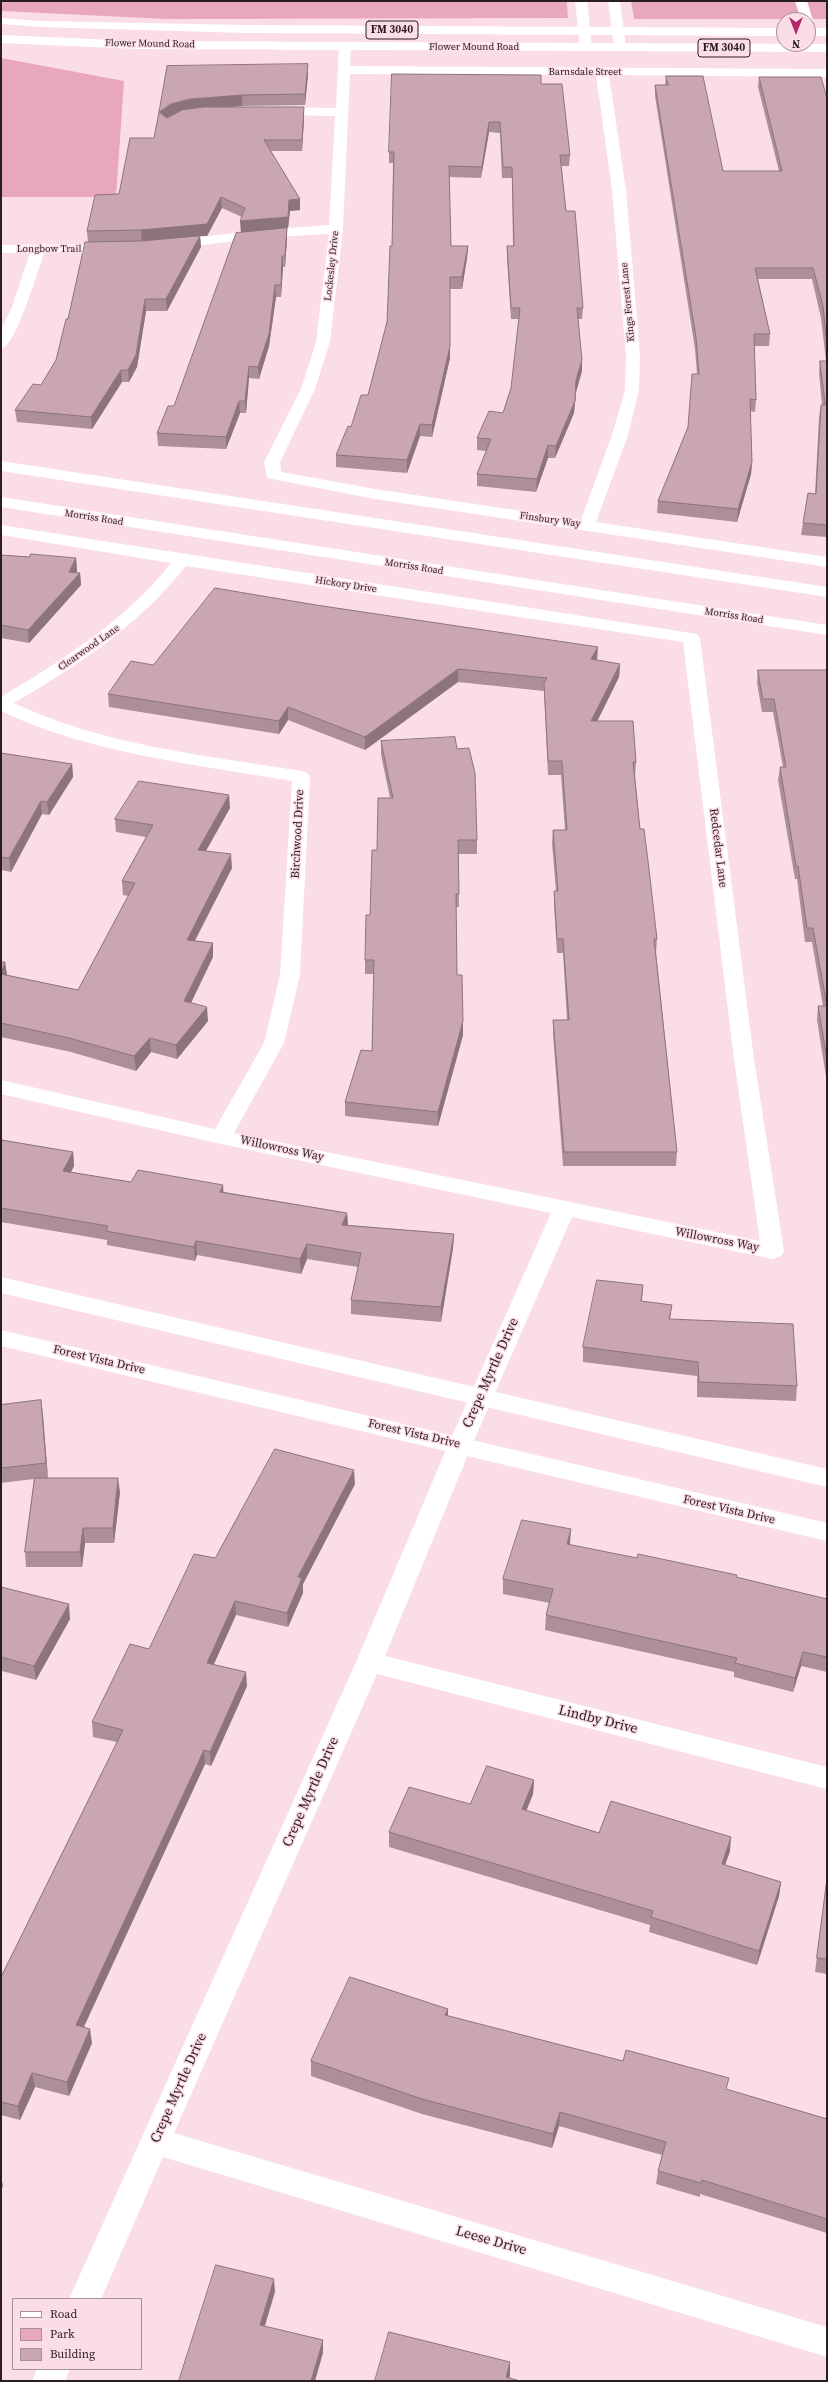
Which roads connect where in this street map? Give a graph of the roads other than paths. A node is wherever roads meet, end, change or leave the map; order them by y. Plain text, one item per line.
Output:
1 (581, 1) edge
2 (614, 1) edge
3 (801, 1) edge
4 (804, 12) edge
5 (1, 21) edge
6 (816, 30) edge
7 (584, 31) junction
8 (618, 31) junction
9 (776, 32) edge
10 (827, 32) edge
11 (1, 38) edge
12 (345, 46) junction
13 (586, 47) junction
14 (620, 47) junction
15 (827, 48) edge
16 (344, 70) junction
17 (602, 72) junction
18 (827, 73) edge
19 (264, 111) edge
20 (342, 112) junction
21 (336, 229) junction
22 (156, 246) edge
23 (128, 248) edge
24 (1, 249) edge
25 (38, 249) junction
26 (1, 345) edge
27 (1, 466) edge
28 (273, 475) joint
29 (1, 502) edge
30 (587, 525) junction
31 (1, 530) edge
32 (182, 560) junction
33 (827, 562) edge
34 (827, 592) edge
35 (827, 630) edge
36 (692, 638) joint
37 (1, 704) edge
38 (744, 1059) joint
39 (1, 1087) edge
40 (221, 1136) junction
41 (564, 1209) junction
42 (1, 1286) edge
43 (1, 1338) edge
44 (481, 1397) junction
45 (460, 1445) junction
46 (827, 1478) edge
47 (827, 1532) edge
48 (368, 1662) junction
49 (827, 1778) edge
50 (155, 2140) junction
51 (85, 2298) edge
52 (827, 2342) edge
53 (54, 2370) edge
54 (48, 2381) edge

1 - 7 street
2 - 8 street
3 - 4 street
5 - 7 street, Flower Mound Road / FM 3040
6 - 10 street
7 - 8 street, Flower Mound Road / FM 3040
7 - 13 street
8 - 9 street, Flower Mound Road / FM 3040
8 - 14 street
11 - 12 street, Flower Mound Road / FM 3040
12 - 13 street, Flower Mound Road / FM 3040
12 - 16 street, Lockesley Drive
13 - 14 street, Flower Mound Road / FM 3040
14 - 15 street, Flower Mound Road / FM 3040
16 - 17 street, Barnsdale Street
16 - 20 street, Lockesley Drive
17 - 18 street, Barnsdale Street
17 - 30 street, Kings Forest Lane
19 - 20 street
20 - 21 street, Lockesley Drive
21 - 22 street
21 - 28 street, Lockesley Drive
23 - 25 street, Longbow Trail
24 - 25 street, Longbow Trail
25 - 26 street
27 - 34 street
28 - 30 street, Finsbury Way
29 - 35 street, Morriss Road
30 - 33 street, Finsbury Way
31 - 32 street, Hickory Drive
32 - 36 street, Hickory Drive
32 - 37 street, Clearwood Lane
36 - 38 street, Redcedar Lane
37 - 40 street, Birchwood Drive
38 - 41 street, Willowross Way
39 - 40 street, Willowross Way
40 - 41 street, Willowross Way
41 - 44 street, Crepe Myrtle Drive
42 - 44 street
43 - 45 street, Forest Vista Drive
44 - 45 street, Crepe Myrtle Drive
44 - 46 street
45 - 47 street, Forest Vista Drive
45 - 48 street, Crepe Myrtle Drive
48 - 49 street, Lindby Drive
48 - 50 street, Crepe Myrtle Drive
50 - 51 street, Crepe Myrtle Drive
50 - 52 street, Leese Drive
53 - 54 street

